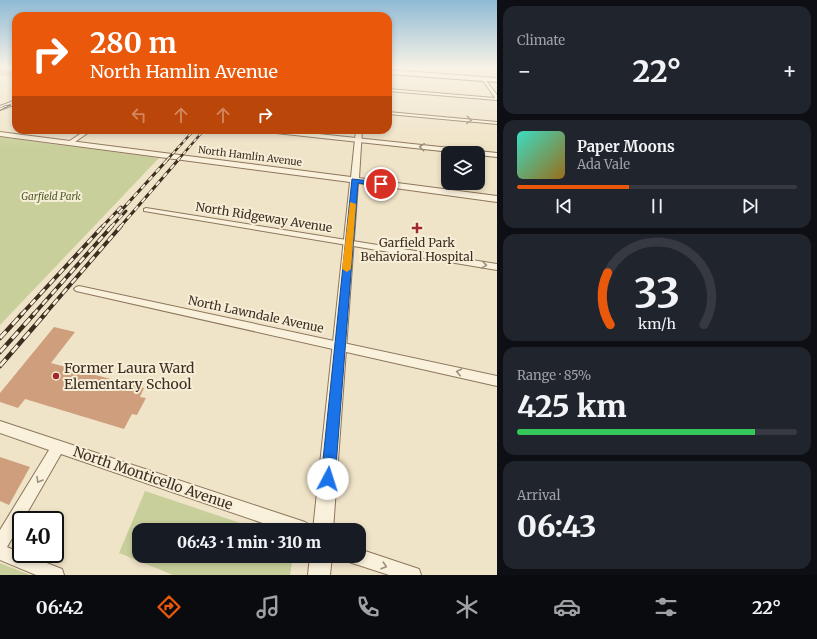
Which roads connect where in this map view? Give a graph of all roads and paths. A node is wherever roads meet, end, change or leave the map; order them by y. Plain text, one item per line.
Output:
1 (434, 94) edge
2 (497, 99) edge
3 (12, 104) edge
4 (0, 108) edge
5 (392, 113) edge
6 (497, 123) edge
7 (0, 134) edge
8 (83, 134) edge
9 (303, 134) edge
10 (359, 134) edge
11 (358, 140) junction
12 (70, 143) junction
13 (441, 149) edge
14 (485, 154) edge
15 (497, 155) edge
16 (355, 181) junction
17 (497, 199) edge
18 (146, 210) dead end
19 (349, 243) junction
20 (497, 268) edge
21 (79, 288) dead end
22 (340, 346) junction
23 (497, 381) edge
24 (0, 427) edge
25 (60, 446) junction
26 (285, 523) edge
27 (324, 523) edge
28 (0, 544) edge
29 (0, 552) edge
30 (366, 560) edge
31 (320, 563) edge
32 (56, 575) edge
33 (319, 575) edge
34 (413, 575) edge

1 - 2 street
3 - 4 main road
5 -> 6 street
7 - 12 street, North Hamlin Avenue
8 - 12 street
9 - 11 street
10 - 11 street
13 -> 11 street
11 - 16 street
12 - 16 street, North Hamlin Avenue
14 - 15 street
16 - 17 street, North Hamlin Avenue
16 - 19 street
18 - 19 street, North Ridgeway Avenue
19 -> 20 street, North Ridgeway Avenue
19 - 22 street
21 - 22 street, North Lawndale Avenue
23 -> 22 street, North Lawndale Avenue
22 - 27 street
24 - 25 street, North Monticello Avenue
25 - 26 street, North Monticello Avenue
25 -> 28 street
29 - 32 street
30 -> 34 street
31 - 33 street

